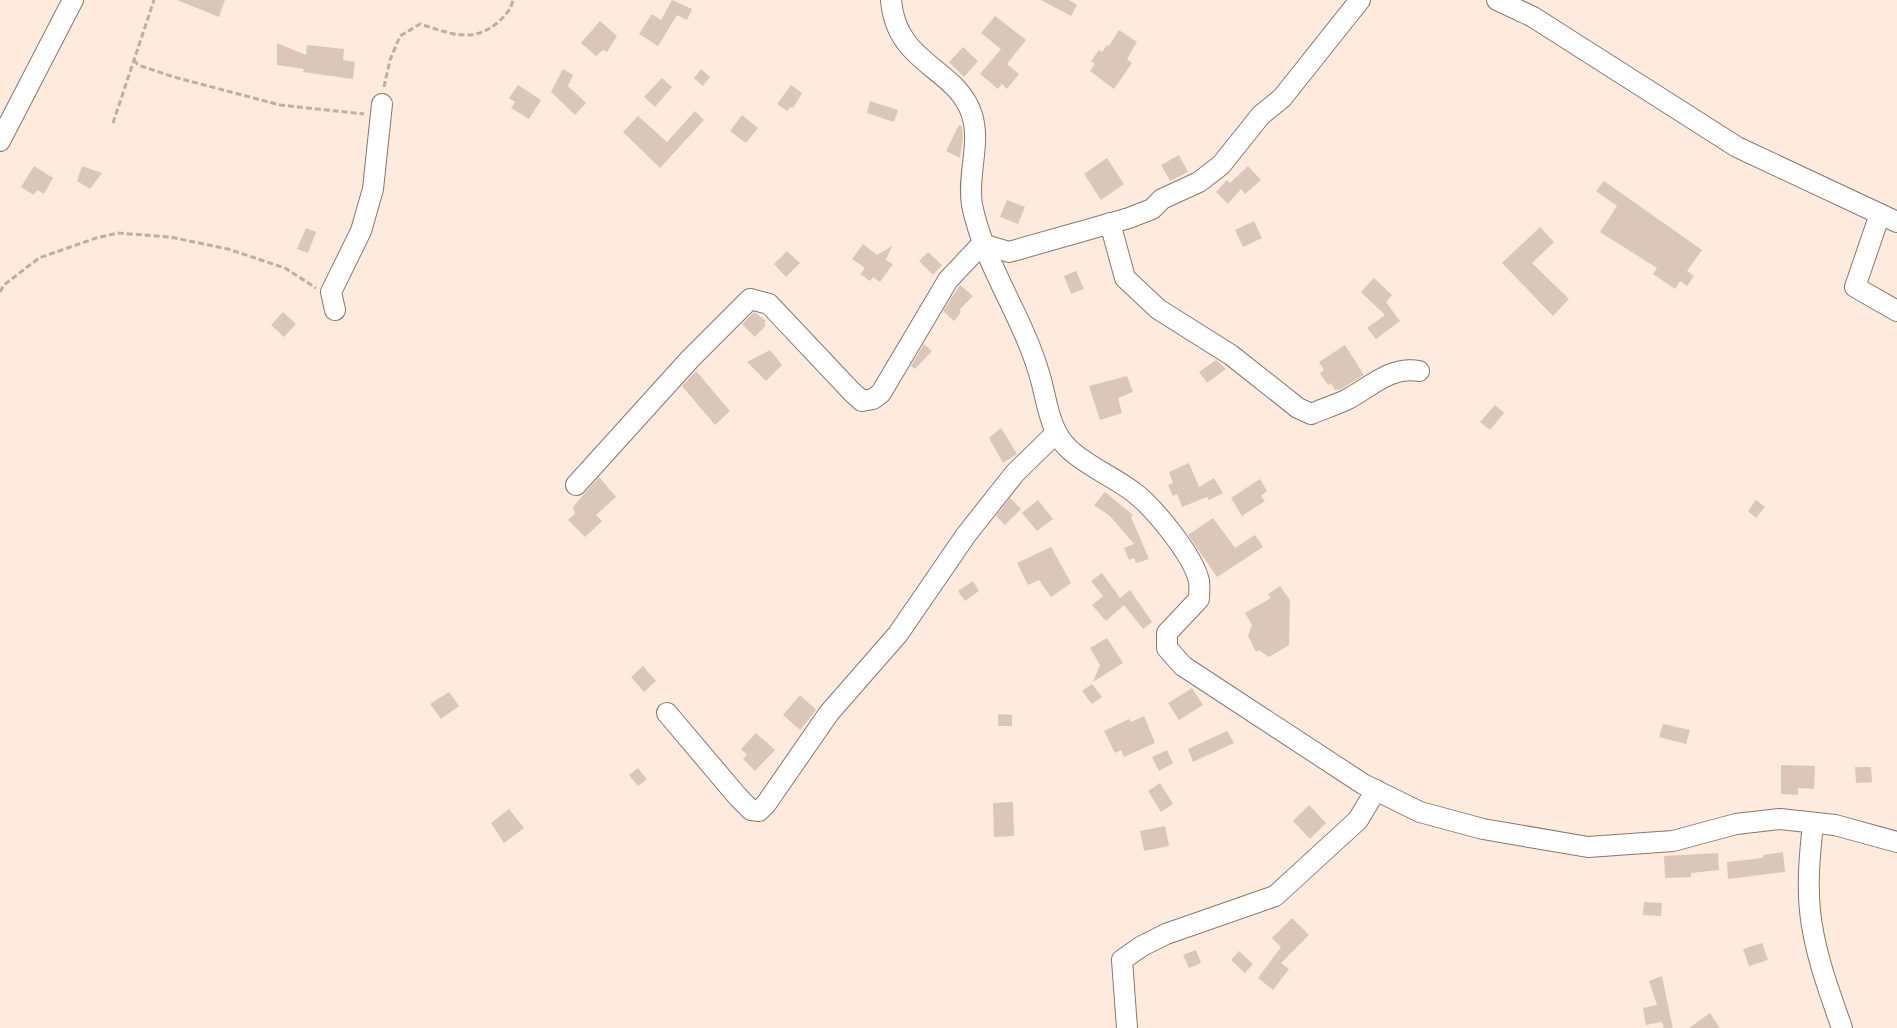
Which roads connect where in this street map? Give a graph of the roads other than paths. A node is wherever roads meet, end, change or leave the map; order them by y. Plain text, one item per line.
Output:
1 (73, 0) edge
2 (891, 0) edge
3 (1360, 0) edge
4 (1497, 0) edge
5 (382, 106) road end
6 (0, 141) edge
7 (1888, 218) edge
8 (1110, 223) junction
9 (982, 244) junction
10 (333, 302) road end
11 (1897, 311) edge
12 (1419, 371) dead end
13 (1056, 433) junction
14 (576, 485) dead end
15 (667, 712) dead end
16 (1376, 790) junction
17 (1813, 823) junction
18 (1897, 842) edge
19 (1127, 1028) edge
20 (1842, 1028) edge

1 - 6 street
2 - 9 street
3 - 8 street
4 - 7 street
5 - 10 street
7 - 11 street
8 - 9 street
8 - 12 street
9 - 13 street
9 - 14 street
13 - 15 street
13 - 16 street
16 - 17 street
16 - 19 street
17 - 18 street
17 - 20 street

